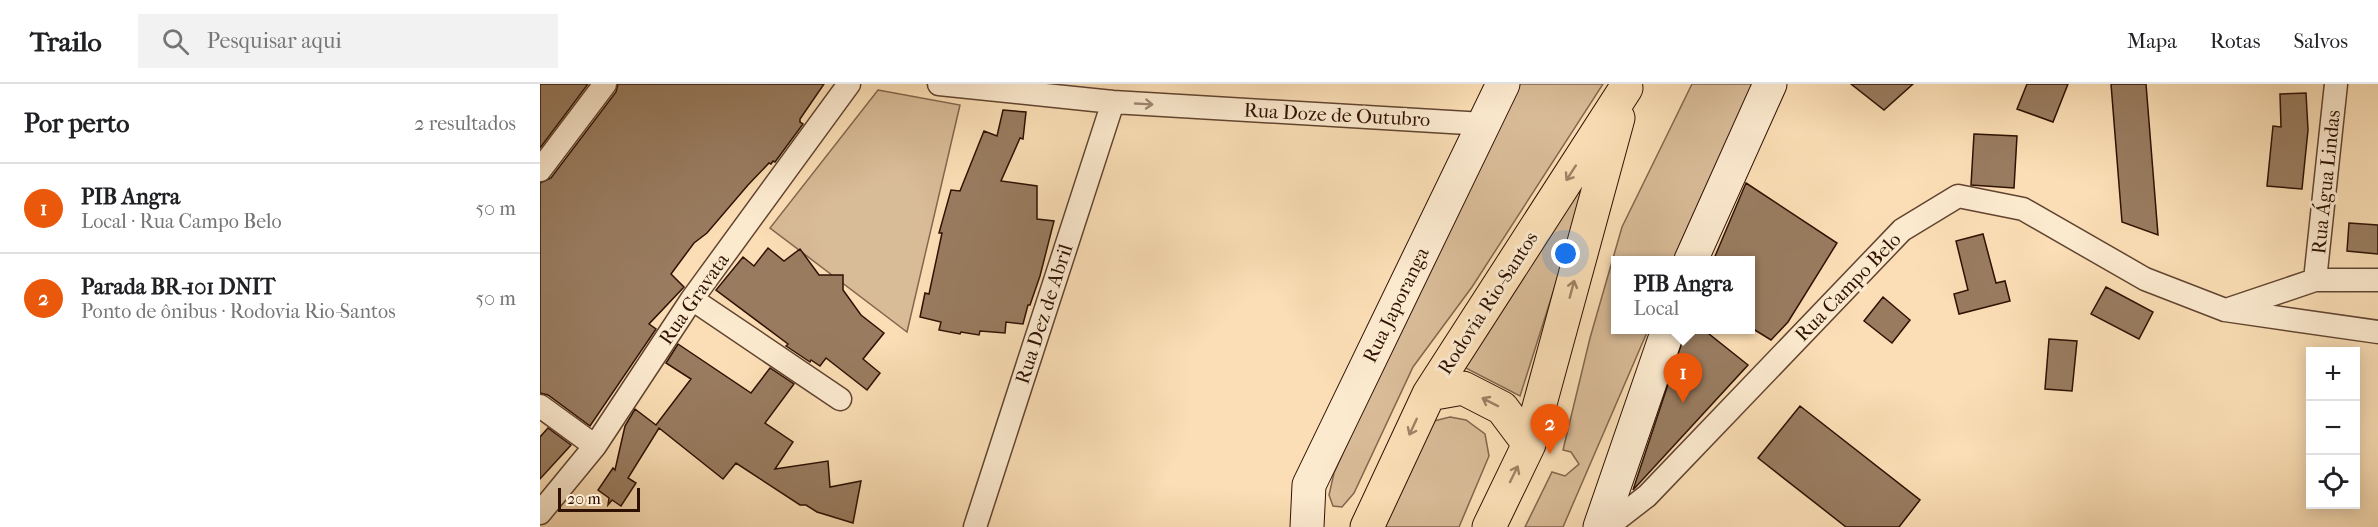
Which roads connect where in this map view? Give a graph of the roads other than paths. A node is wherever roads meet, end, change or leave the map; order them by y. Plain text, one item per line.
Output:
1 (605, 84) edge
2 (849, 84) edge
3 (939, 84) edge
4 (1503, 84) edge
5 (1770, 84) edge
6 (2336, 84) edge
7 (962, 85) edge
8 (1627, 86) edge
9 (1113, 102) junction
10 (1484, 124) junction
11 (540, 170) edge
12 (1693, 256) edge
13 (2316, 280) junction
14 (2378, 280) edge
15 (693, 299) junction
16 (2225, 310) junction
17 (2378, 332) edge
18 (1667, 334) edge
19 (1429, 394) junction
20 (840, 399) dead end
21 (540, 406) edge
22 (1529, 444) junction
23 (596, 446) junction
24 (1309, 485) junction
25 (540, 513) edge
26 (975, 527) edge
27 (1290, 527) edge
28 (1307, 527) edge
29 (1367, 527) edge
30 (1489, 527) edge
31 (1600, 527) edge
32 (1607, 527) edge

1 - 11 street
2 - 15 street, Rua Gravata
3 - 7 street, Rua Doze de Outubro
4 - 10 main road, Rua Japoranga
5 - 12 main road
6 - 13 street, Rua Água Lindas
7 - 9 street, Rua Doze de Outubro
8 -> 19 highway, Rodovia Rio-Santos
22 -> 8 highway, Rodovia Rio-Santos
9 -> 10 street, Rua Doze de Outubro
9 - 26 street, Rua Dez de Abril
10 - 24 main road, Rua Japoranga
13 - 14 street
13 - 16 street
15 - 20 street
15 - 23 street, Rua Gravata
16 - 17 street, Rua Campo Belo
16 - 32 street, Rua Campo Belo
18 - 31 main road
22 -> 19 highway
19 -> 29 highway, Rodovia Rio-Santos
21 - 23 street
30 -> 22 highway, Rodovia Rio-Santos
23 - 25 street, Rua Gravata
24 - 27 street, Rua Japoranga
24 - 28 main road

